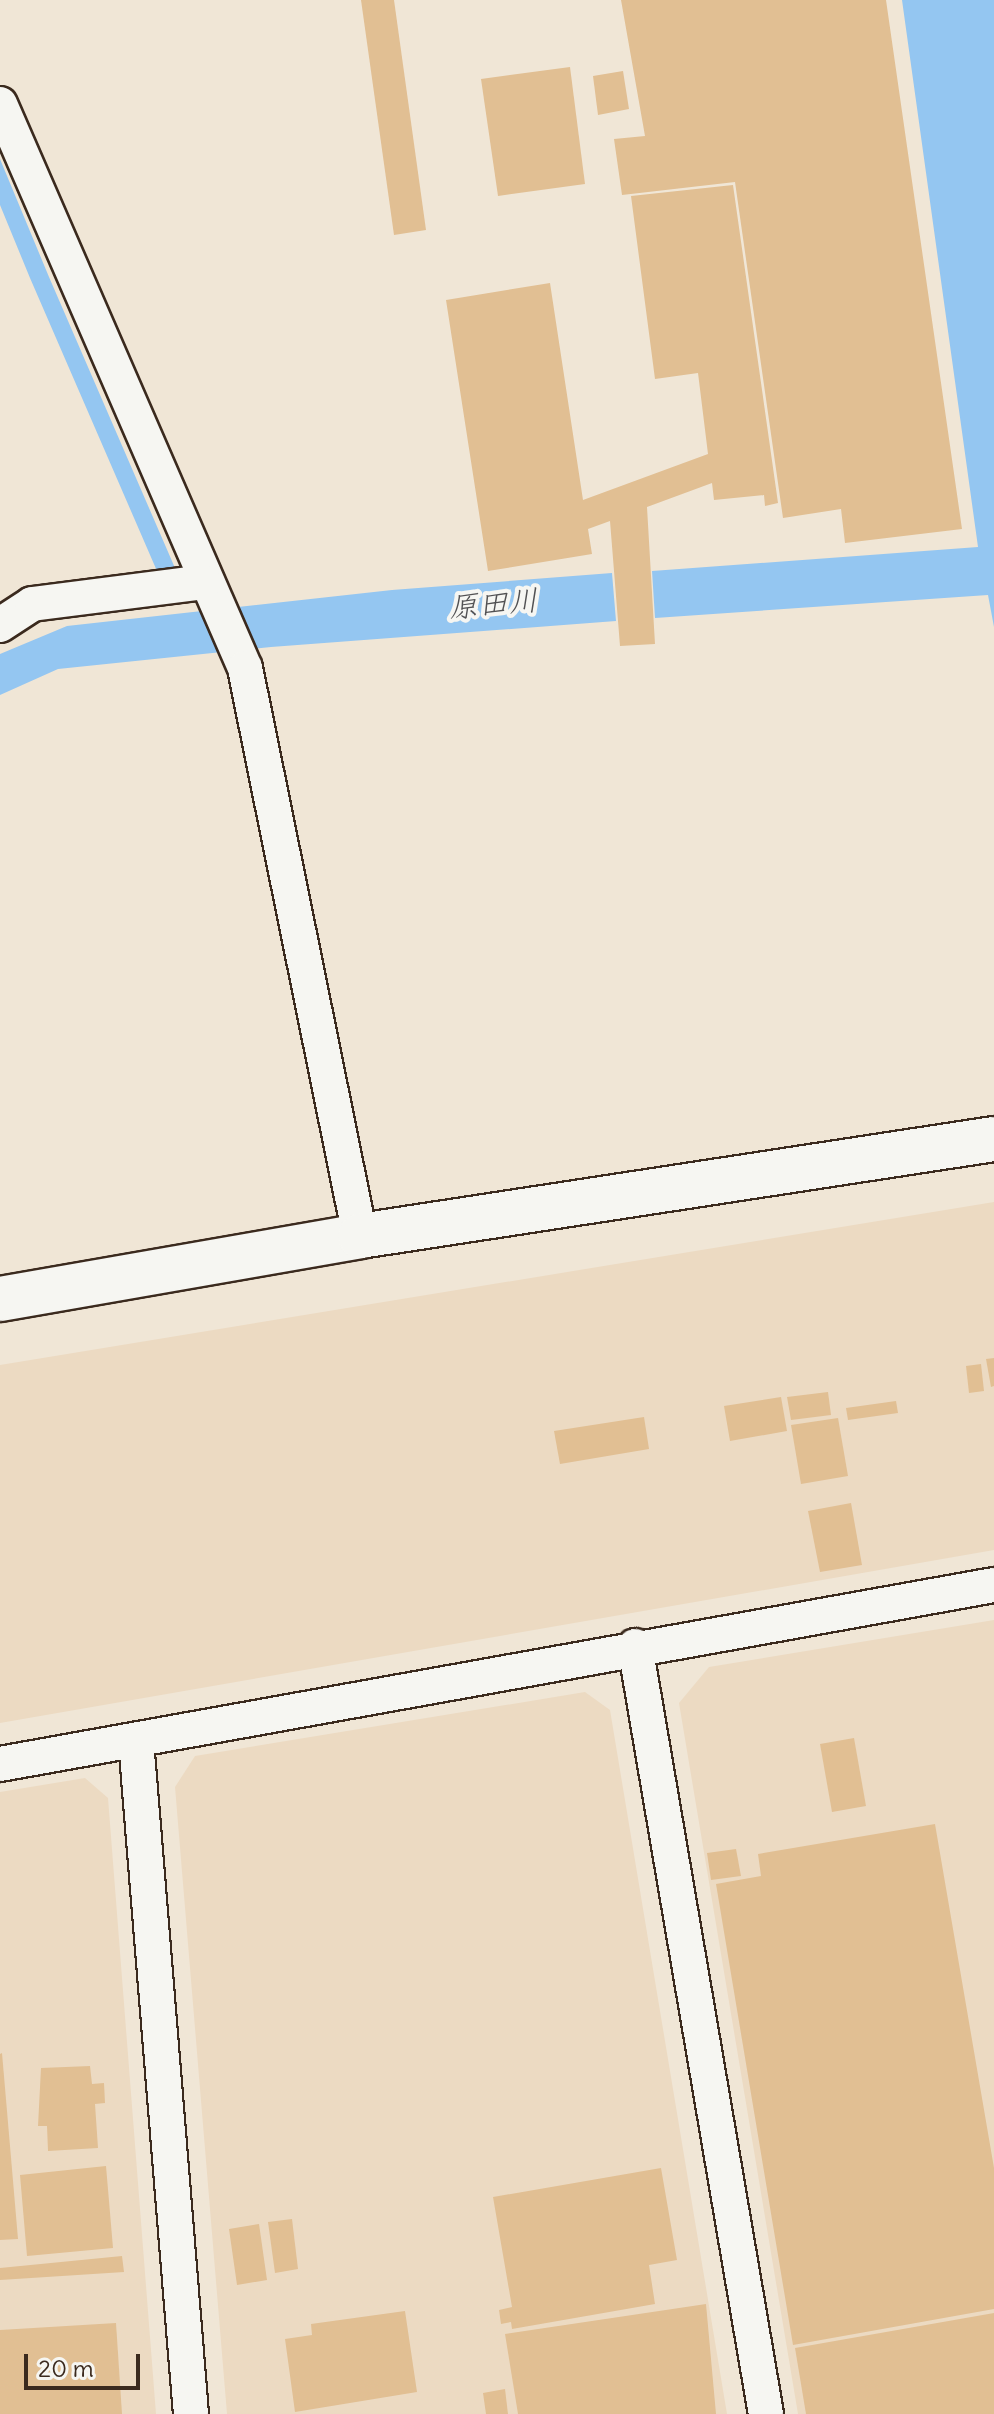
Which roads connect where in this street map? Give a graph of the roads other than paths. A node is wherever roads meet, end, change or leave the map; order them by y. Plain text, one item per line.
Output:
1 (0, 104) edge
2 (204, 582) junction
3 (0, 625) edge
4 (994, 1139) edge
5 (360, 1236) junction
6 (0, 1299) edge
7 (994, 1585) edge
8 (635, 1646) junction
9 (136, 1741) junction
10 (0, 1764) edge
11 (191, 2414) edge
12 (766, 2414) edge

1 - 2 street
2 - 3 street
2 - 5 street
4 - 5 street
5 - 6 street
7 - 8 street
8 - 9 street
8 - 12 street
9 - 10 street
9 - 11 street

